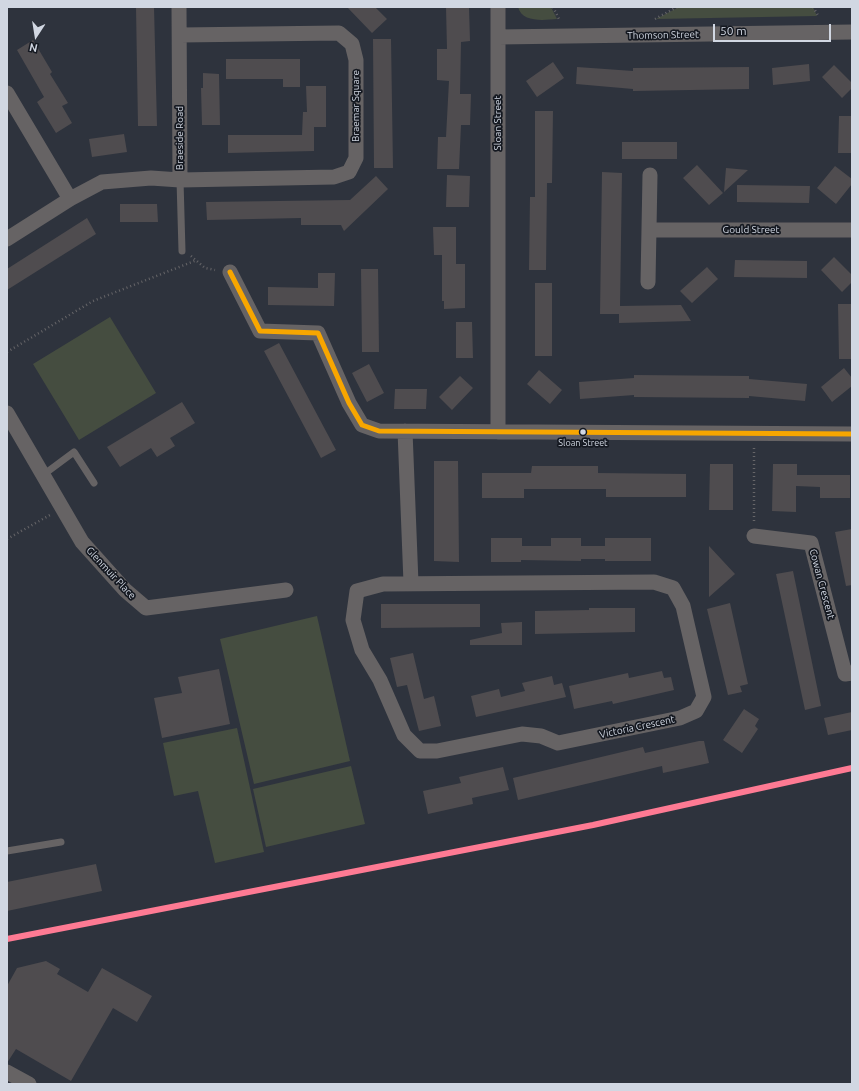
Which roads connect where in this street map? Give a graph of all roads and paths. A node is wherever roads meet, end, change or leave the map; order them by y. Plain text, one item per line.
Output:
1 (179, 7) edge
2 (498, 7) edge
3 (852, 32) edge
4 (180, 35) junction
5 (498, 37) junction
6 (7, 93) edge
7 (650, 175) dead end
8 (180, 180) junction
9 (70, 199) junction
10 (650, 230) junction
11 (852, 230) edge
12 (7, 239) edge
13 (182, 251) joint
14 (197, 260) junction
15 (230, 272) joint
16 (648, 282) dead end
17 (7, 352) edge
18 (7, 413) edge
19 (405, 431) junction
20 (498, 432) junction
21 (754, 434) junction
22 (852, 434) edge
23 (43, 475) junction
24 (94, 483) dead end
25 (62, 509) junction
26 (754, 536) joint
27 (7, 540) edge
28 (411, 583) junction
29 (286, 590) dead end
30 (852, 673) edge
31 (61, 842) dead end
32 (7, 851) edge
33 (7, 1072) edge
34 (29, 1084) edge

1 - 4 street, Braeside Road
2 - 5 street, Sloan Street
3 - 5 street, Thomson Street
4 - 8 street, Braeside Road
4 - 8 street, Braemar Square
5 - 20 street, Sloan Street
6 - 9 street
7 - 10 street
8 - 9 street, Braeside Road
8 - 13 lane
9 - 12 street, Braeside Road
10 - 11 street, Gould Street
10 - 16 street
13 - 14 path
14 - 15 path
14 - 17 path
15 - 19 street
18 - 23 street, Glenmuir Place
19 - 20 street
19 - 28 street
20 - 21 street
21 - 22 street
21 - 26 path
23 - 24 lane
23 - 25 street, Glenmuir Place
25 - 27 path
25 - 29 street, Glenmuir Place
26 - 30 street, Cowan Crescent
28 - 28 street, Victoria Crescent
31 - 32 lane
33 - 34 street

